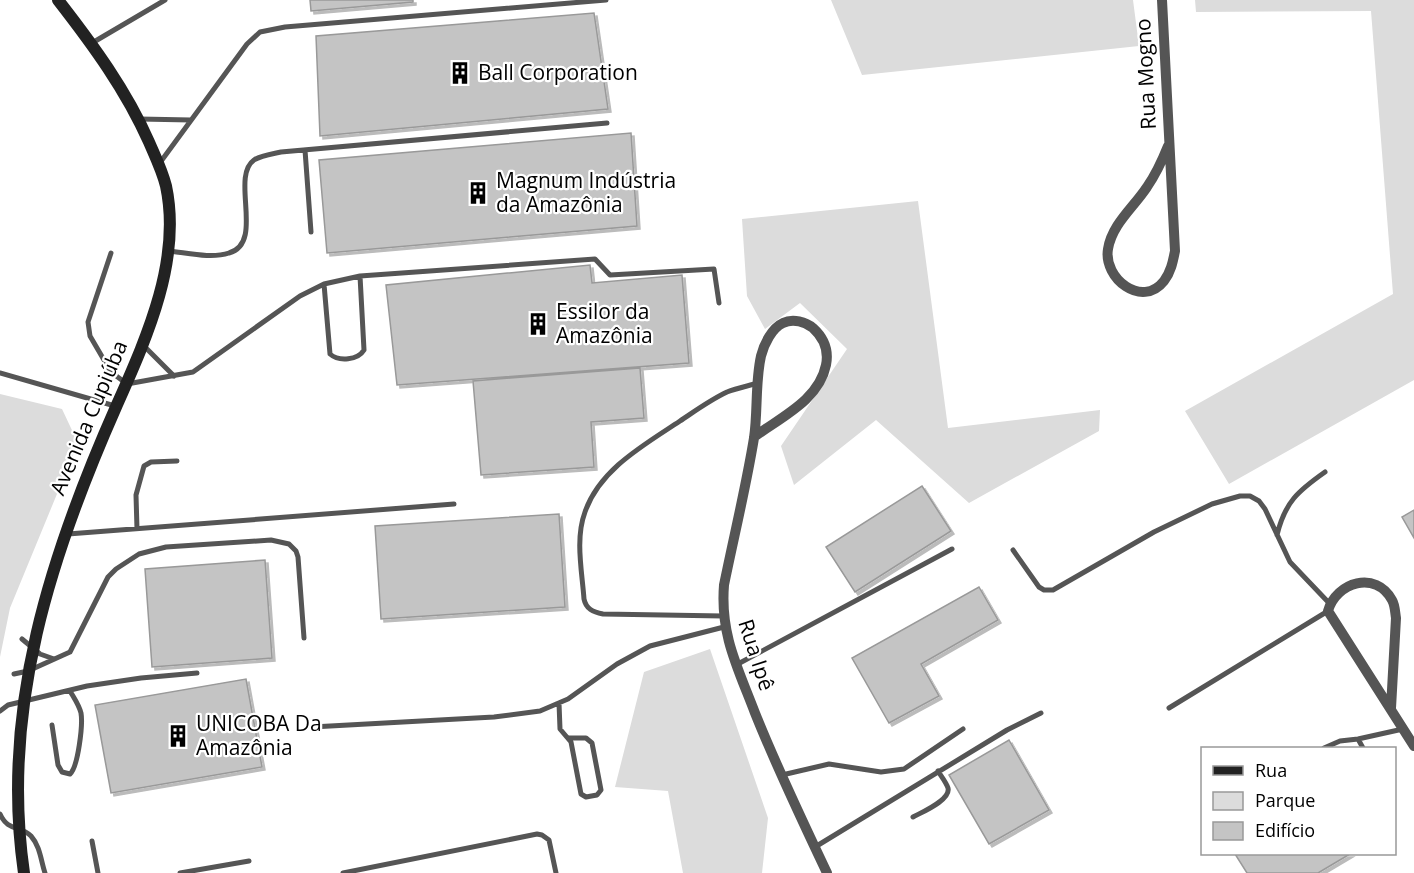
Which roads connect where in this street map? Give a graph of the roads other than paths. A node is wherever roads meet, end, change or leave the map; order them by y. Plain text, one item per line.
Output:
1 (58, 0) edge
2 (165, 0) edge
3 (606, 0) edge
4 (1162, 0) edge
5 (92, 43) junction
6 (139, 119) junction
7 (191, 120) junction
8 (607, 123) dead end
9 (1168, 146) junction
10 (305, 150) junction
11 (159, 164) junction
12 (311, 232) dead end
13 (169, 251) junction
14 (111, 253) dead end
15 (360, 276) junction
16 (324, 284) junction
17 (719, 303) dead end
18 (142, 344) junction
19 (0, 373) edge
20 (174, 376) junction
21 (758, 383) junction
22 (127, 384) junction
23 (116, 407) junction
24 (754, 436) junction
25 (177, 460) dead end
26 (1325, 472) dead end
27 (454, 504) dead end
28 (137, 529) junction
29 (60, 535) junction
30 (1277, 535) junction
31 (952, 549) dead end
32 (1013, 550) dead end
33 (1329, 608) junction
34 (724, 621) junction
35 (304, 638) dead end
36 (19, 649) junction
37 (56, 659) junction
38 (736, 665) junction
39 (197, 673) dead end
40 (70, 691) junction
41 (9, 698) edge
42 (559, 703) junction
43 (1169, 708) dead end
44 (1390, 708) junction
45 (1041, 713) dead end
46 (52, 725) dead end
47 (312, 727) dead end
48 (963, 729) dead end
49 (1403, 729) junction
50 (569, 738) junction
51 (1358, 739) junction
52 (1414, 746) edge
53 (1326, 747) edge
54 (1362, 747) edge
55 (938, 771) junction
56 (780, 775) junction
57 (6, 778) dead end
58 (0, 814) edge
59 (913, 817) dead end
60 (11, 828) junction
61 (92, 841) dead end
62 (815, 848) junction
63 (249, 861) dead end
64 (24, 873) edge
65 (45, 873) edge
66 (98, 873) edge
67 (180, 873) edge
68 (343, 873) edge
69 (556, 873) edge
70 (827, 873) edge

1 - 5 street, Avenida Cupiúba
2 - 5 lane
3 - 7 lane
4 - 9 street, Rua Mogno
5 - 6 street, Avenida Cupiúba
6 - 7 lane
6 - 11 street, Avenida Cupiúba
7 - 11 lane
8 - 10 lane
9 - 9 street, Rua Mogno
10 - 12 lane
10 - 13 lane
11 - 13 street, Avenida Cupiúba
13 - 18 street, Avenida Cupiúba
14 - 22 lane
15 - 16 lane
15 - 16 lane
15 - 17 lane
16 - 20 lane
18 - 20 lane
18 - 22 street, Avenida Cupiúba
19 - 23 lane
20 - 22 lane
21 - 24 street, Rua Ipê
21 - 24 street, Rua Ipê
21 - 34 lane
22 - 23 street, Avenida Cupiúba
23 - 29 street, Avenida Cupiúba
24 - 34 street, Rua Ipê
25 - 28 lane
26 - 30 lane
27 - 28 lane
28 - 29 lane
29 - 36 street, Avenida Cupiúba
30 - 32 lane
30 - 33 lane
31 - 38 lane
33 - 43 lane
33 - 44 street
33 - 44 street
34 - 38 street, Rua Ipê
34 - 42 lane
35 - 37 lane
36 - 37 lane
36 - 41 street, Avenida Cupiúba
37 - 41 lane
38 - 56 street, Rua Ipê
39 - 40 lane
40 - 41 lane
40 - 46 lane
42 - 47 lane
42 - 50 lane
44 - 49 street
45 - 55 lane
48 - 56 lane
49 - 51 lane
49 - 52 street
50 - 50 lane
51 - 53 lane
51 - 54 lane
55 - 59 lane
55 - 62 lane
56 - 62 street, Rua Ipê
57 - 60 street
58 - 60 lane
60 - 64 street
60 - 65 lane
61 - 66 lane
62 - 70 street, Rua Ipê
63 - 67 lane
68 - 69 lane

